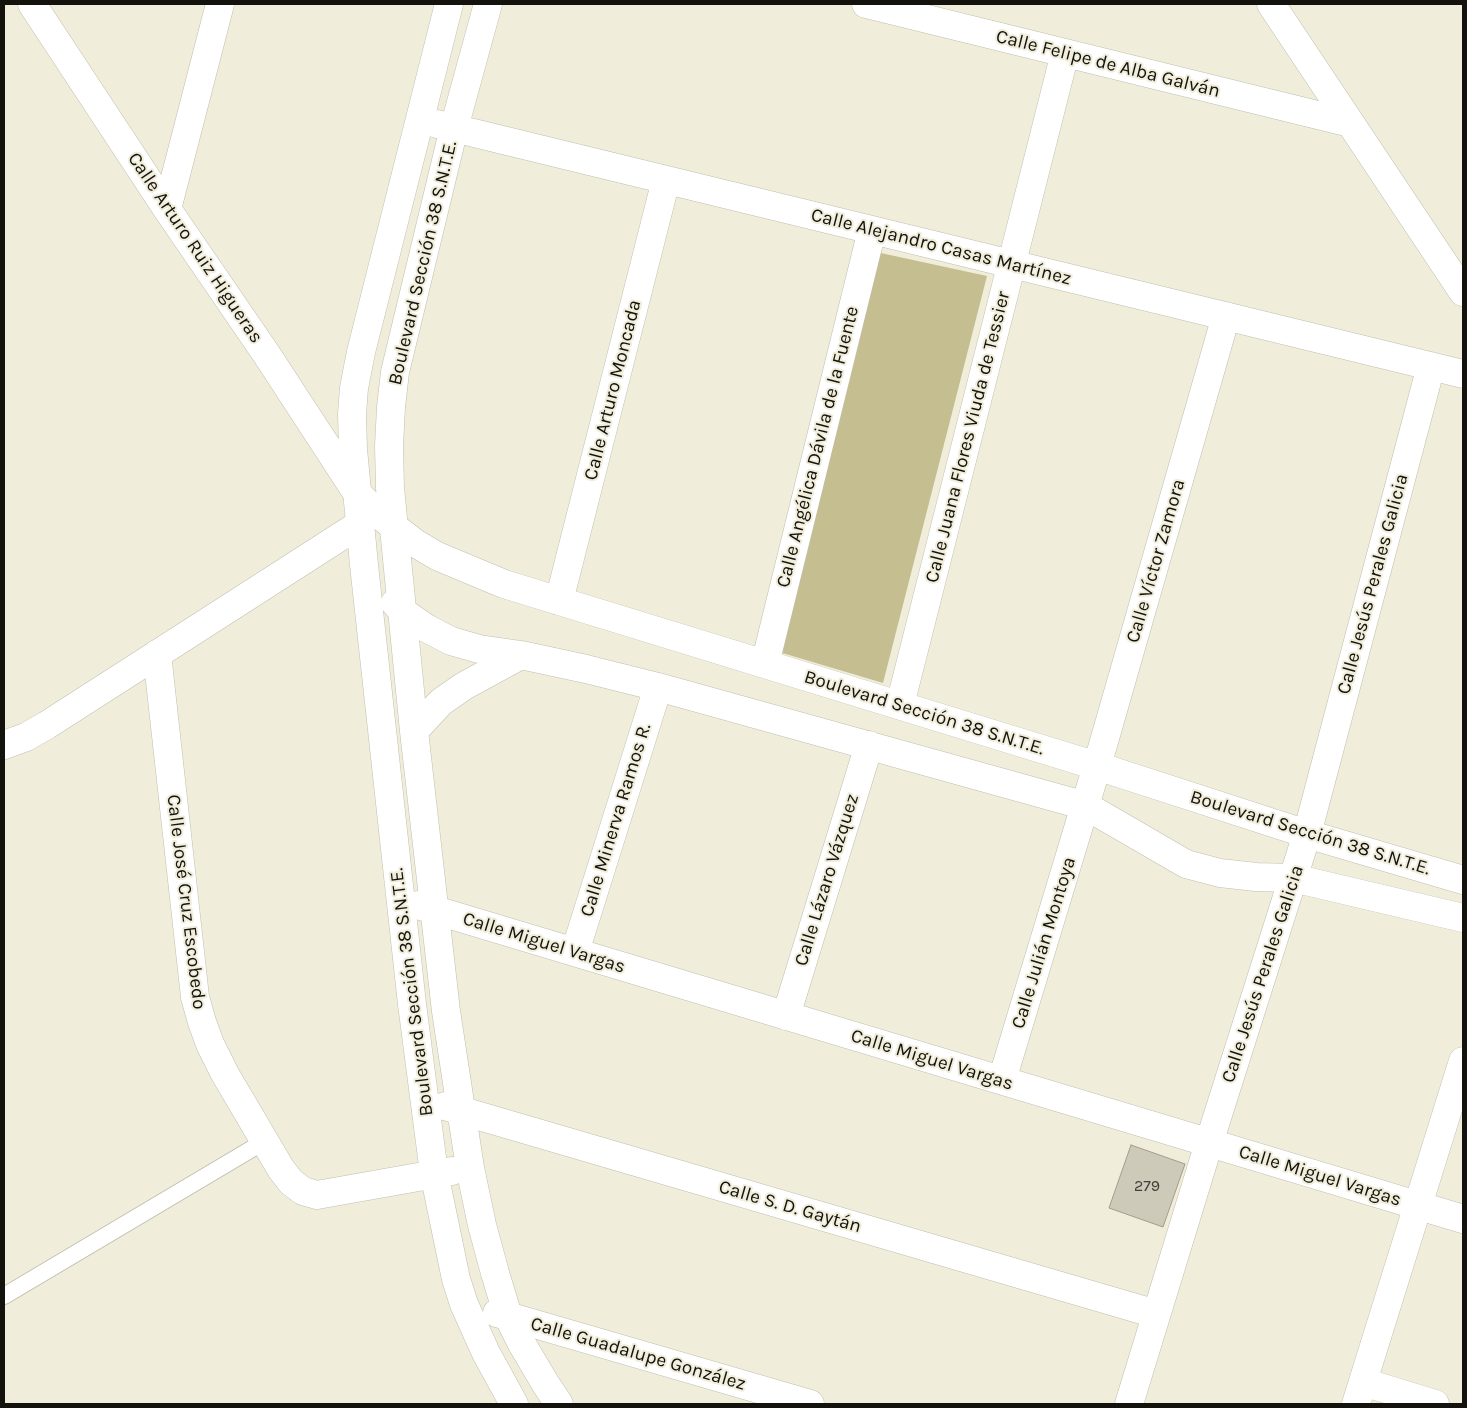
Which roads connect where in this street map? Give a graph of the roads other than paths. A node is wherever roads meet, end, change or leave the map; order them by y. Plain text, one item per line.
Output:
1 (32, 4) edge
2 (220, 4) edge
3 (449, 4) edge
4 (488, 4) edge
5 (866, 4) edge
6 (1271, 4) edge
7 (1066, 53) junction
8 (419, 119) junction
9 (1350, 123) junction
10 (454, 128) junction
11 (666, 180) junction
12 (168, 208) junction
13 (872, 230) junction
14 (1012, 264) junction
15 (1463, 292) edge
16 (1226, 316) junction
17 (1431, 366) junction
18 (1463, 374) edge
19 (357, 493) junction
20 (360, 524) junction
21 (393, 526) junction
22 (364, 565) junction
23 (559, 601) junction
24 (403, 612) junction
25 (157, 654) junction
26 (521, 655) junction
27 (765, 664) junction
28 (658, 687) junction
29 (900, 705) junction
30 (414, 731) junction
31 (4, 745) edge
32 (869, 745) junction
33 (1097, 766) junction
34 (1086, 806) junction
35 (1307, 834) junction
36 (1293, 878) junction
37 (1463, 880) edge
38 (401, 900) junction
39 (434, 910) junction
40 (1463, 918) edge
41 (575, 952) junction
42 (786, 1016) junction
43 (1463, 1061) edge
44 (1002, 1080) junction
45 (425, 1099) junction
46 (461, 1110) junction
47 (265, 1141) junction
48 (1209, 1142) junction
49 (470, 1168) junction
50 (434, 1173) junction
51 (1418, 1205) junction
52 (1463, 1219) edge
53 (4, 1296) edge
54 (464, 1304) junction
55 (1156, 1314) junction
56 (508, 1316) junction
57 (1360, 1393) edge
58 (514, 1404) edge
59 (559, 1404) edge
60 (810, 1404) edge
61 (1129, 1404) edge
62 (1435, 1404) edge

1 - 12 street, Calle Arturo Ruiz Higueras
2 - 12 street
3 - 8 street, Boulevard Sección 38 S.N.T.E.
4 - 10 street, Boulevard Sección 38 S.N.T.E.
5 - 7 street, Calle Felipe de Alba Galván
6 - 9 street
7 - 9 street, Calle Felipe de Alba Galván
7 - 14 street, Calle Juana Flores Viuda de Tessier
8 - 10 street, Calle Alejandro Casas Martínez
8 - 19 street, Boulevard Sección 38 S.N.T.E.
9 - 15 street
10 - 11 street, Calle Alejandro Casas Martínez
10 - 21 street, Boulevard Sección 38 S.N.T.E.
11 - 13 street, Calle Alejandro Casas Martínez
11 - 23 street, Calle Arturo Moncada
12 - 19 street, Calle Arturo Ruiz Higueras
13 - 14 street, Calle Alejandro Casas Martínez
13 - 27 street, Calle Angélica Dávila de la Fuente
14 - 16 street, Calle Alejandro Casas Martínez
14 - 29 street, Calle Juana Flores Viuda de Tessier
16 - 17 street, Calle Alejandro Casas Martínez
16 - 33 street, Calle Víctor Zamora
17 - 18 street, Calle Alejandro Casas Martínez
17 - 35 street, Calle Jesús Perales Galicia
19 - 20 street, Boulevard Sección 38 S.N.T.E.
19 - 21 street, Boulevard Sección 38 S.N.T.E.
20 - 22 street, Boulevard Sección 38 S.N.T.E.
20 - 25 street
21 - 23 street, Boulevard Sección 38 S.N.T.E.
21 - 24 street, Boulevard Sección 38 S.N.T.E.
22 - 24 street, Boulevard Sección 38 S.N.T.E.
22 - 38 street, Boulevard Sección 38 S.N.T.E.
23 - 27 street, Boulevard Sección 38 S.N.T.E.
24 - 26 street, Boulevard Sección 38 S.N.T.E.
24 - 30 street, Boulevard Sección 38 S.N.T.E.
25 - 31 street
25 - 47 street, Calle José Cruz Escobedo
26 - 28 street, Boulevard Sección 38 S.N.T.E.
26 - 30 street
27 - 29 street, Boulevard Sección 38 S.N.T.E.
28 - 32 street, Boulevard Sección 38 S.N.T.E.
28 - 41 street, Calle Minerva Ramos R.
29 - 33 street, Boulevard Sección 38 S.N.T.E.
30 - 39 street, Boulevard Sección 38 S.N.T.E.
32 - 34 street, Boulevard Sección 38 S.N.T.E.
32 - 42 street, Calle Lázaro Vázquez
33 - 34 street, Calle Víctor Zamora
33 - 35 street, Boulevard Sección 38 S.N.T.E.
34 - 36 street, Boulevard Sección 38 S.N.T.E.
34 - 44 street, Calle Julián Montoya
35 - 36 street, Calle Jesús Perales Galicia
35 - 37 street, Boulevard Sección 38 S.N.T.E.
36 - 40 street, Boulevard Sección 38 S.N.T.E.
36 - 48 street, Calle Jesús Perales Galicia
38 - 39 street, Calle Miguel Vargas
38 - 45 street, Boulevard Sección 38 S.N.T.E.
39 - 41 street, Calle Miguel Vargas
39 - 46 street, Boulevard Sección 38 S.N.T.E.
41 - 42 street, Calle Miguel Vargas
42 - 44 street, Calle Miguel Vargas
43 - 51 street
44 - 48 street, Calle Miguel Vargas
45 - 46 street, Calle S. D. Gaytán
45 - 50 street, Boulevard Sección 38 S.N.T.E.
46 - 49 street, Boulevard Sección 38 S.N.T.E.
46 - 55 street, Calle S. D. Gaytán
47 - 50 street, Calle José Cruz Escobedo
47 - 53 lane
48 - 51 street, Calle Miguel Vargas
48 - 55 street, Calle Jesús Perales Galicia
49 - 50 street, Calle José Cruz Escobedo
49 - 56 street, Boulevard Sección 38 S.N.T.E.
50 - 54 street, Boulevard Sección 38 S.N.T.E.
51 - 52 street, Calle Miguel Vargas
51 - 57 street
54 - 56 street, Calle Guadalupe González
54 - 58 street, Boulevard Sección 38 S.N.T.E.
55 - 61 street, Calle Jesús Perales Galicia
56 - 59 street, Boulevard Sección 38 S.N.T.E.
56 - 60 street, Calle Guadalupe González
57 - 62 street

